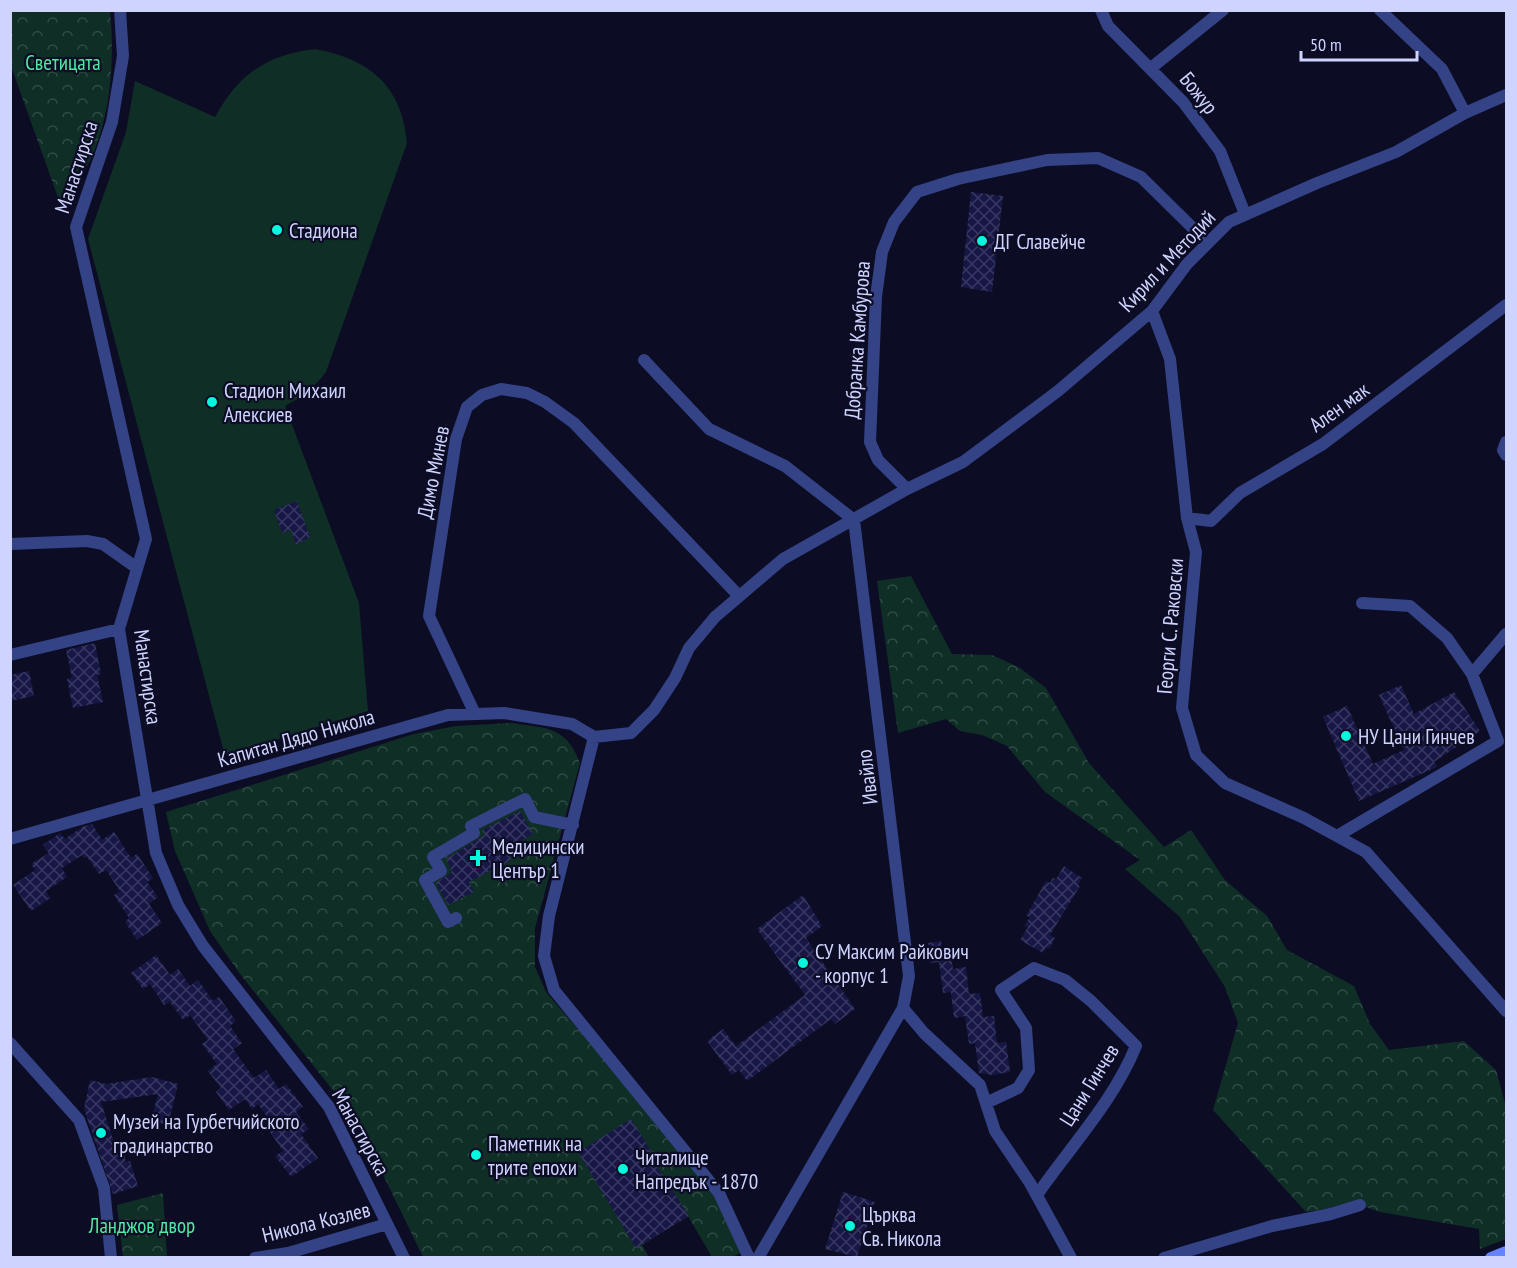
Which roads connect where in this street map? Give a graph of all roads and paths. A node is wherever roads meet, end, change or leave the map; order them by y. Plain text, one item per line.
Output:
1 (120, 10) edge
2 (1101, 10) edge
3 (1223, 10) edge
4 (1380, 10) edge
5 (1151, 68) junction
6 (1506, 95) edge
7 (1465, 113) junction
8 (1245, 214) junction
9 (1208, 243) junction
10 (1506, 305) edge
11 (1152, 311) junction
12 (644, 360) dead end
13 (1506, 442) edge
14 (1506, 455) edge
15 (907, 489) junction
16 (1187, 518) junction
17 (854, 520) junction
18 (10, 544) edge
19 (137, 568) junction
20 (739, 596) junction
21 (1362, 603) dead end
22 (119, 629) junction
23 (1506, 634) edge
24 (10, 655) edge
25 (1472, 674) junction
26 (475, 714) junction
27 (594, 737) junction
28 (1502, 741) edge
29 (147, 801) junction
30 (573, 825) junction
31 (1337, 836) junction
32 (10, 839) edge
33 (456, 918) dead end
34 (903, 1008) junction
35 (1506, 1011) edge
36 (10, 1043) edge
37 (986, 1103) junction
38 (1037, 1195) junction
39 (1360, 1205) dead end
40 (387, 1224) junction
41 (1506, 1252) edge
42 (111, 1257) edge
43 (255, 1257) edge
44 (404, 1257) edge
45 (748, 1257) edge
46 (758, 1257) edge
47 (1071, 1257) edge
48 (1164, 1257) edge
49 (1491, 1257) edge

1 - 19 street, Манастирска
2 - 5 street, Божур
3 - 5 street
4 - 7 street
5 - 8 street, Божур
6 - 7 street, Кирил и Методий
7 - 8 street, Кирил и Методий
8 - 9 street, Кирил и Методий
9 - 11 street, Кирил и Методий
9 - 15 street, Добранка Камбурова
10 - 16 street, Ален мак
11 - 15 street, Кирил и Методий
11 - 16 street, Георги С. Раковски
12 - 17 street
13 - 14 street
15 - 17 street, Кирил и Методий
16 - 31 street, Георги С. Раковски
17 - 20 street
17 - 34 street, Ивайло
18 - 19 street
19 - 22 street, Манастирска
20 - 26 street, Димо Минев
20 - 27 street
21 - 25 street
22 - 24 street
22 - 29 street, Манастирска
23 - 25 street
25 - 28 street
26 - 27 street, Капитан Дядо Никола
26 - 29 street, Капитан Дядо Никола
27 - 30 street
28 - 31 street
29 - 32 street, Капитан Дядо Никола
29 - 40 street, Манастирска
30 - 33 street
30 - 45 street
31 - 35 street, Георги С. Раковски
34 - 37 street
34 - 46 street, Ивайло
36 - 42 street
37 - 38 street
37 - 38 street, Цани Гинчев
38 - 47 street
39 - 48 street
40 - 43 street, Никола Козлев
40 - 44 street, Манастирска
41 - 49 street

